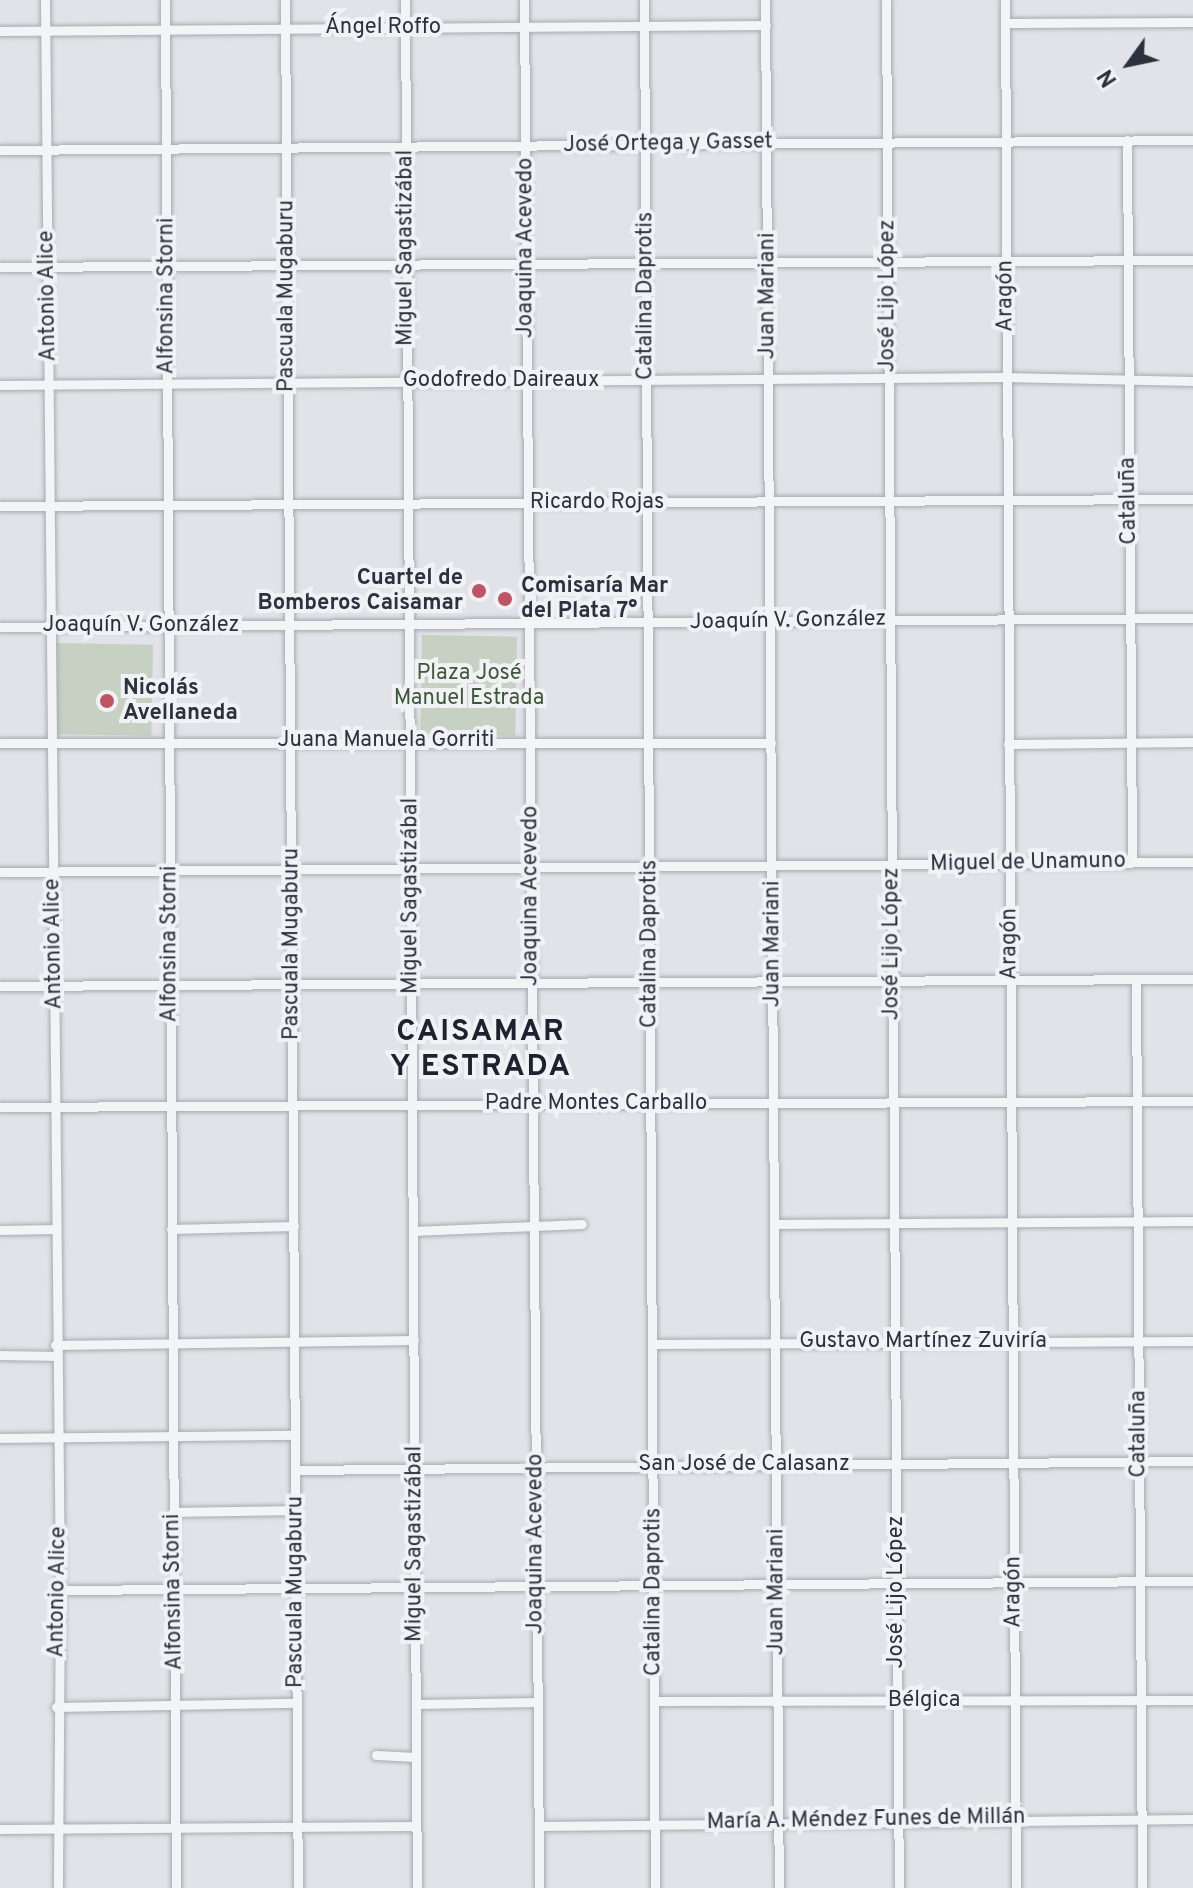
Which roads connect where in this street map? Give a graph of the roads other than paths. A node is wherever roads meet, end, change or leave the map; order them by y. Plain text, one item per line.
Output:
1 (45, 0) edge
2 (165, 0) edge
3 (285, 0) edge
4 (405, 0) edge
5 (524, 0) edge
6 (644, 0) edge
7 (765, 0) edge
8 (886, 0) edge
9 (1005, 0) edge
10 (1193, 22) edge
11 (1005, 23) junction
12 (766, 25) junction
13 (644, 26) junction
14 (524, 27) junction
15 (405, 28) junction
16 (285, 29) junction
17 (165, 30) junction
18 (0, 31) edge
19 (45, 31) junction
20 (1127, 140) junction
21 (1193, 140) edge
22 (1005, 141) junction
23 (886, 142) junction
24 (767, 143) junction
25 (645, 144) junction
26 (525, 145) junction
27 (286, 147) junction
28 (406, 147) junction
29 (166, 149) junction
30 (0, 150) edge
31 (46, 150) junction
32 (1127, 260) junction
33 (1193, 260) edge
34 (887, 261) junction
35 (1006, 261) junction
36 (768, 262) junction
37 (645, 263) junction
38 (526, 264) junction
39 (287, 265) junction
40 (406, 265) junction
41 (166, 266) junction
42 (0, 267) edge
43 (47, 267) junction
44 (1007, 377) junction
45 (888, 378) junction
46 (769, 379) junction
47 (646, 380) junction
48 (1128, 380) junction
49 (527, 381) junction
50 (1193, 381) edge
51 (288, 382) junction
52 (407, 382) junction
53 (167, 383) junction
54 (49, 384) junction
55 (0, 385) edge
56 (1193, 499) edge
57 (1129, 500) junction
58 (889, 501) junction
59 (1008, 501) junction
60 (770, 502) junction
61 (647, 503) junction
62 (528, 504) junction
63 (50, 505) junction
64 (168, 505) junction
65 (289, 505) junction
66 (408, 505) junction
67 (0, 506) edge
68 (1008, 618) junction
69 (1130, 618) junction
70 (1193, 618) edge
71 (890, 620) junction
72 (770, 622) junction
73 (409, 623) junction
74 (648, 623) junction
75 (289, 624) junction
76 (529, 625) junction
77 (50, 626) junction
78 (170, 626) junction
79 (0, 627) edge
80 (410, 741) junction
81 (530, 741) junction
82 (648, 741) junction
83 (52, 742) junction
84 (169, 742) junction
85 (291, 742) junction
86 (1193, 742) edge
87 (0, 743) edge
88 (771, 743) junction
89 (1130, 743) junction
90 (1008, 744) junction
91 (1132, 862) junction
92 (1193, 862) edge
93 (1010, 864) junction
94 (892, 865) junction
95 (772, 866) junction
96 (649, 867) junction
97 (531, 868) junction
98 (410, 869) junction
99 (170, 871) junction
100 (292, 871) junction
101 (0, 872) edge
102 (53, 872) junction
103 (1136, 979) junction
104 (1193, 979) edge
105 (1011, 980) junction
106 (892, 981) junction
107 (650, 982) junction
108 (773, 982) junction
109 (532, 983) junction
110 (293, 984) junction
111 (411, 984) junction
112 (170, 985) junction
113 (0, 986) edge
114 (54, 986) junction
115 (1137, 1101) junction
116 (1193, 1101) edge
117 (893, 1102) junction
118 (1011, 1102) junction
119 (774, 1103) junction
120 (533, 1104) junction
121 (651, 1104) junction
122 (293, 1105) junction
123 (412, 1105) junction
124 (55, 1106) junction
125 (171, 1106) junction
126 (0, 1107) edge
127 (1138, 1221) junction
128 (1193, 1221) edge
129 (1012, 1222) junction
130 (894, 1223) junction
131 (582, 1224) dead end
132 (775, 1224) junction
133 (294, 1226) junction
134 (534, 1226) junction
135 (56, 1229) junction
136 (171, 1229) junction
137 (0, 1230) edge
138 (413, 1231) junction
139 (414, 1340) junction
140 (1139, 1341) junction
141 (1193, 1341) edge
142 (295, 1342) junction
143 (1013, 1342) junction
144 (775, 1343) junction
145 (895, 1343) junction
146 (172, 1344) junction
147 (652, 1344) junction
148 (55, 1350) junction
149 (0, 1355) edge
150 (295, 1435) junction
151 (172, 1436) junction
152 (58, 1437) junction
153 (0, 1438) edge
154 (1193, 1461) edge
155 (1014, 1462) junction
156 (1138, 1462) junction
157 (896, 1464) junction
158 (536, 1465) junction
159 (653, 1465) junction
160 (777, 1465) junction
161 (415, 1469) junction
162 (295, 1470) junction
163 (296, 1510) junction
164 (173, 1512) junction
165 (1140, 1581) junction
166 (1193, 1581) edge
167 (1014, 1582) junction
168 (896, 1583) junction
169 (777, 1584) junction
170 (175, 1585) junction
171 (653, 1585) junction
172 (537, 1586) junction
173 (296, 1587) junction
174 (415, 1587) junction
175 (60, 1590) junction
176 (1193, 1700) edge
177 (654, 1701) junction
178 (778, 1701) junction
179 (897, 1701) junction
180 (1015, 1701) junction
181 (1141, 1701) junction
182 (538, 1702) junction
183 (297, 1703) junction
184 (416, 1704) junction
185 (176, 1705) junction
186 (56, 1707) junction
187 (376, 1755) dead end
188 (416, 1757) junction
189 (1016, 1818) junction
190 (898, 1819) junction
191 (1142, 1819) junction
192 (1193, 1819) edge
193 (779, 1821) junction
194 (655, 1823) junction
195 (298, 1824) junction
196 (176, 1826) junction
197 (416, 1826) junction
198 (539, 1826) junction
199 (58, 1828) junction
200 (0, 1829) edge
201 (58, 1888) edge
202 (176, 1888) edge
203 (298, 1888) edge
204 (417, 1888) edge
205 (539, 1888) edge
206 (655, 1888) edge
207 (779, 1888) edge
208 (899, 1888) edge
209 (1016, 1888) edge
210 (1142, 1888) edge

1 - 19 street, Antonio Alice
2 - 17 street, Alfonsina Storni
3 - 16 street, Pascuala Mugaburu
4 - 15 street, Miguel Sagastizábal
5 - 14 street, Joaquina Acevedo
6 - 13 street, Catalina Daprotis
7 - 12 street, Juan Mariani
8 - 23 street, José Lijo López
9 - 11 street, Aragón
10 - 11 street
11 - 22 street, Aragón
12 - 13 street, Ángel Roffo
12 - 24 street, Juan Mariani
13 - 14 street, Ángel Roffo
13 - 25 street, Catalina Daprotis
14 - 15 street, Ángel Roffo
14 - 26 street, Joaquina Acevedo
15 - 16 street, Ángel Roffo
15 - 28 street, Miguel Sagastizábal
16 - 17 street, Ángel Roffo
16 - 27 street, Pascuala Mugaburu
17 - 19 street, Ángel Roffo
17 - 29 street, Alfonsina Storni
18 - 19 street, Ángel Roffo
19 - 31 street, Antonio Alice
20 - 21 street, José Ortega y Gasset
20 - 22 street, José Ortega y Gasset
20 - 32 street, Cataluña
22 - 23 street, José Ortega y Gasset
22 - 35 street, Aragón
23 - 24 street, José Ortega y Gasset
23 - 34 street, José Lijo López
24 - 25 street, José Ortega y Gasset
24 - 36 street, Juan Mariani
25 - 26 street, José Ortega y Gasset
25 - 37 street, Catalina Daprotis
26 - 28 street, José Ortega y Gasset
26 - 38 street, Joaquina Acevedo
27 - 28 street, José Ortega y Gasset
27 - 29 street, José Ortega y Gasset
27 - 39 street, Pascuala Mugaburu
28 - 40 street, Miguel Sagastizábal
29 - 31 street, José Ortega y Gasset
29 - 41 street, Alfonsina Storni
30 - 31 street, José Ortega y Gasset
31 - 43 street, Antonio Alice
32 - 33 street
32 - 35 street
32 - 48 street, Cataluña
34 - 35 street
34 - 36 street
34 - 45 street, José Lijo López
35 - 44 street, Aragón
36 - 37 street
36 - 46 street, Juan Mariani
37 - 38 street
37 - 47 street, Catalina Daprotis
38 - 40 street
38 - 49 street, Joaquina Acevedo
39 - 40 street
39 - 41 street
39 - 51 street, Pascuala Mugaburu
40 - 52 street, Miguel Sagastizábal
41 - 43 street
41 - 53 street, Alfonsina Storni
42 - 43 street
43 - 54 street, Antonio Alice
44 - 45 street, Godofredo Daireaux
44 - 48 street, Godofredo Daireaux
44 - 59 street, Aragón
45 - 46 street, Godofredo Daireaux
45 - 58 street, José Lijo López
46 - 47 street, Godofredo Daireaux
46 - 60 street, Juan Mariani
47 - 49 street, Godofredo Daireaux
47 - 61 street, Catalina Daprotis
48 - 50 street, Godofredo Daireaux
48 - 57 street, Cataluña
49 - 52 street, Godofredo Daireaux
49 - 62 street, Joaquina Acevedo
51 - 52 street, Godofredo Daireaux
51 - 53 street, Godofredo Daireaux
51 - 65 street, Pascuala Mugaburu
52 - 66 street, Miguel Sagastizábal
53 - 54 street, Godofredo Daireaux
53 - 64 street, Alfonsina Storni
54 - 55 street, Godofredo Daireaux
54 - 63 street, Antonio Alice
56 - 57 street, Ricardo Rojas
57 - 59 street, Ricardo Rojas
57 - 69 street, Cataluña
58 - 59 street, Ricardo Rojas
58 - 60 street, Ricardo Rojas
58 - 71 street, José Lijo López
59 - 68 street, Aragón
60 - 61 street, Ricardo Rojas
60 - 72 street, Juan Mariani
61 - 62 street, Ricardo Rojas
61 - 74 street, Catalina Daprotis
62 - 66 street, Ricardo Rojas
62 - 76 street, Joaquina Acevedo
63 - 64 street, Ricardo Rojas
63 - 67 street, Ricardo Rojas
63 - 77 street, Antonio Alice
64 - 65 street, Ricardo Rojas
64 - 78 street, Alfonsina Storni
65 - 66 street, Ricardo Rojas
65 - 75 street, Pascuala Mugaburu
66 - 73 street, Miguel Sagastizábal
68 - 69 street, Joaquín V. González
68 - 71 street, Joaquín V. González
68 - 90 street, Aragón
69 - 70 street, Joaquín V. González
69 - 89 street, Cataluña
71 - 72 street, Joaquín V. González
71 - 94 street, José Lijo López
72 - 74 street, Joaquín V. González
72 - 88 street, Juan Mariani
73 - 75 street, Joaquín V. González
73 - 76 street, Joaquín V. González
73 - 80 street, Miguel Sagastizábal
74 - 76 street, Joaquín V. González
74 - 82 street, Catalina Daprotis
75 - 78 street, Joaquín V. González
75 - 85 street, Pascuala Mugaburu
76 - 81 street, Joaquina Acevedo
77 - 78 street, Joaquín V. González
77 - 79 street, Joaquín V. González
77 - 83 street, Antonio Alice
78 - 84 street, Alfonsina Storni
80 - 81 street, Juana Manuela Gorriti
80 - 85 street, Juana Manuela Gorriti
80 - 98 street, Miguel Sagastizábal
81 - 82 street, Juana Manuela Gorriti
81 - 97 street, Joaquina Acevedo
82 - 88 street, Juana Manuela Gorriti
82 - 96 street, Catalina Daprotis
83 - 84 street, Juana Manuela Gorriti
83 - 87 street, Juana Manuela Gorriti
83 - 102 street, Antonio Alice
84 - 85 street, Juana Manuela Gorriti
84 - 99 street, Alfonsina Storni
85 - 100 street, Pascuala Mugaburu
86 - 89 street
88 - 95 street, Juan Mariani
89 - 90 street
89 - 91 street, Cataluña
90 - 93 street, Aragón
91 - 92 street, Miguel de Unamuno
91 - 93 street, Miguel de Unamuno
93 - 94 street, Miguel de Unamuno
93 - 105 street, Aragón
94 - 95 street, Miguel de Unamuno
94 - 106 street, José Lijo López
95 - 96 street, Miguel de Unamuno
95 - 108 street, Juan Mariani
96 - 97 street, Miguel de Unamuno
96 - 107 street, Catalina Daprotis
97 - 98 street, Miguel de Unamuno
97 - 109 street, Joaquina Acevedo
98 - 100 street, Miguel de Unamuno
98 - 111 street, Miguel Sagastizábal
99 - 100 street, Miguel de Unamuno
99 - 102 street, Miguel de Unamuno
99 - 112 street, Alfonsina Storni
100 - 110 street, Pascuala Mugaburu
101 - 102 street, Miguel de Unamuno
102 - 114 street, Antonio Alice
103 - 104 street
103 - 105 street
103 - 115 street, Cataluña
105 - 106 street
105 - 118 street, Aragón
106 - 108 street
106 - 117 street, José Lijo López
107 - 108 street
107 - 109 street
107 - 121 street, Catalina Daprotis
108 - 119 street, Juan Mariani
109 - 111 street
109 - 120 street, Joaquina Acevedo
110 - 111 street
110 - 112 street
110 - 122 street, Pascuala Mugaburu
111 - 123 street, Miguel Sagastizábal
112 - 114 street
112 - 125 street, Alfonsina Storni
113 - 114 street
114 - 124 street, Antonio Alice
115 - 116 street, Padre Montes Carballo
115 - 118 street, Padre Montes Carballo
115 - 127 street, Cataluña
117 - 118 street, Padre Montes Carballo
117 - 119 street, Padre Montes Carballo
117 - 130 street, José Lijo López
118 - 129 street, Aragón
119 - 121 street, Padre Montes Carballo
119 - 132 street, Juan Mariani
120 - 121 street, Padre Montes Carballo
120 - 123 street, Padre Montes Carballo
120 - 134 street, Joaquina Acevedo
121 - 147 street, Catalina Daprotis
122 - 123 street, Padre Montes Carballo
122 - 125 street, Padre Montes Carballo
122 - 133 street, Pascuala Mugaburu
123 - 138 street, Miguel Sagastizábal
124 - 125 street, Padre Montes Carballo
124 - 126 street, Padre Montes Carballo
124 - 135 street, Antonio Alice
125 - 136 street, Alfonsina Storni
127 - 128 street
127 - 129 street
127 - 140 street, Cataluña
129 - 130 street
129 - 143 street, Aragón
130 - 132 street
130 - 145 street, José Lijo López
131 - 134 street
132 - 144 street, Juan Mariani
133 - 136 street
133 - 142 street, Pascuala Mugaburu
134 - 138 street
134 - 158 street, Joaquina Acevedo
135 - 137 street
135 - 148 street, Antonio Alice
136 - 146 street, Alfonsina Storni
138 - 139 street, Miguel Sagastizábal
139 - 142 street
139 - 161 street, Miguel Sagastizábal
140 - 141 street, Gustavo Martínez Zuviría
140 - 143 street, Gustavo Martínez Zuviría
140 - 156 street, Cataluña
142 - 146 street
142 - 150 street, Pascuala Mugaburu
143 - 145 street, Gustavo Martínez Zuviría
143 - 155 street, Aragón
144 - 145 street, Gustavo Martínez Zuviría
144 - 147 street, Gustavo Martínez Zuviría
144 - 160 street, Juan Mariani
145 - 157 street, José Lijo López
146 - 148 street
146 - 151 street, Alfonsina Storni
147 - 159 street, Catalina Daprotis
148 - 149 street
148 - 152 street, Antonio Alice
150 - 151 street
150 - 162 street, Pascuala Mugaburu
151 - 152 street
151 - 164 street, Alfonsina Storni
152 - 153 street
152 - 175 street, Antonio Alice
154 - 156 street, San José de Calasanz
155 - 156 street, San José de Calasanz
155 - 157 street, San José de Calasanz
155 - 167 street, Aragón
156 - 165 street, Cataluña
157 - 160 street, San José de Calasanz
157 - 168 street, José Lijo López
158 - 159 street, San José de Calasanz
158 - 161 street, San José de Calasanz
158 - 172 street, Joaquina Acevedo
159 - 160 street, San José de Calasanz
159 - 171 street, Catalina Daprotis
160 - 169 street, Juan Mariani
161 - 162 street, San José de Calasanz
161 - 174 street, Miguel Sagastizábal
162 - 163 street, Pascuala Mugaburu
163 - 164 street
163 - 173 street, Pascuala Mugaburu
164 - 170 street, Alfonsina Storni
165 - 166 street
165 - 167 street
165 - 181 street, Cataluña
167 - 168 street
167 - 180 street, Aragón
168 - 169 street
168 - 179 street, José Lijo López
169 - 171 street
169 - 178 street, Juan Mariani
170 - 173 street
170 - 175 street
170 - 185 street, Alfonsina Storni
171 - 172 street
171 - 177 street, Catalina Daprotis
172 - 174 street
172 - 182 street, Joaquina Acevedo
173 - 174 street
173 - 183 street, Pascuala Mugaburu
174 - 184 street, Miguel Sagastizábal
175 - 186 street, Antonio Alice
176 - 181 street, Bélgica
177 - 178 street, Bélgica
177 - 194 street, Catalina Daprotis
178 - 179 street, Bélgica
178 - 193 street, Juan Mariani
179 - 180 street, Bélgica
179 - 190 street, José Lijo López
180 - 181 street, Bélgica
180 - 189 street, Aragón
181 - 191 street, Cataluña
182 - 184 street
182 - 198 street, Joaquina Acevedo
183 - 185 street
183 - 195 street, Pascuala Mugaburu
184 - 188 street, Miguel Sagastizábal
185 - 186 street
185 - 196 street, Alfonsina Storni
186 - 199 street, Antonio Alice
187 - 188 street
188 - 197 street, Miguel Sagastizábal
189 - 190 street, María A. Méndez Funes de Millán
189 - 191 street, María A. Méndez Funes de Millán
189 - 209 street, Aragón
190 - 193 street, María A. Méndez Funes de Millán
190 - 208 street, José Lijo López
191 - 192 street, María A. Méndez Funes de Millán
191 - 210 street, Cataluña
193 - 194 street, María A. Méndez Funes de Millán
193 - 207 street, Juan Mariani
194 - 198 street, María A. Méndez Funes de Millán
194 - 206 street, Catalina Daprotis
195 - 196 street
195 - 197 street
195 - 203 street, Pascuala Mugaburu
196 - 199 street
196 - 202 street, Alfonsina Storni
197 - 204 street, Miguel Sagastizábal
198 - 205 street, Joaquina Acevedo
199 - 200 street
199 - 201 street, Antonio Alice

